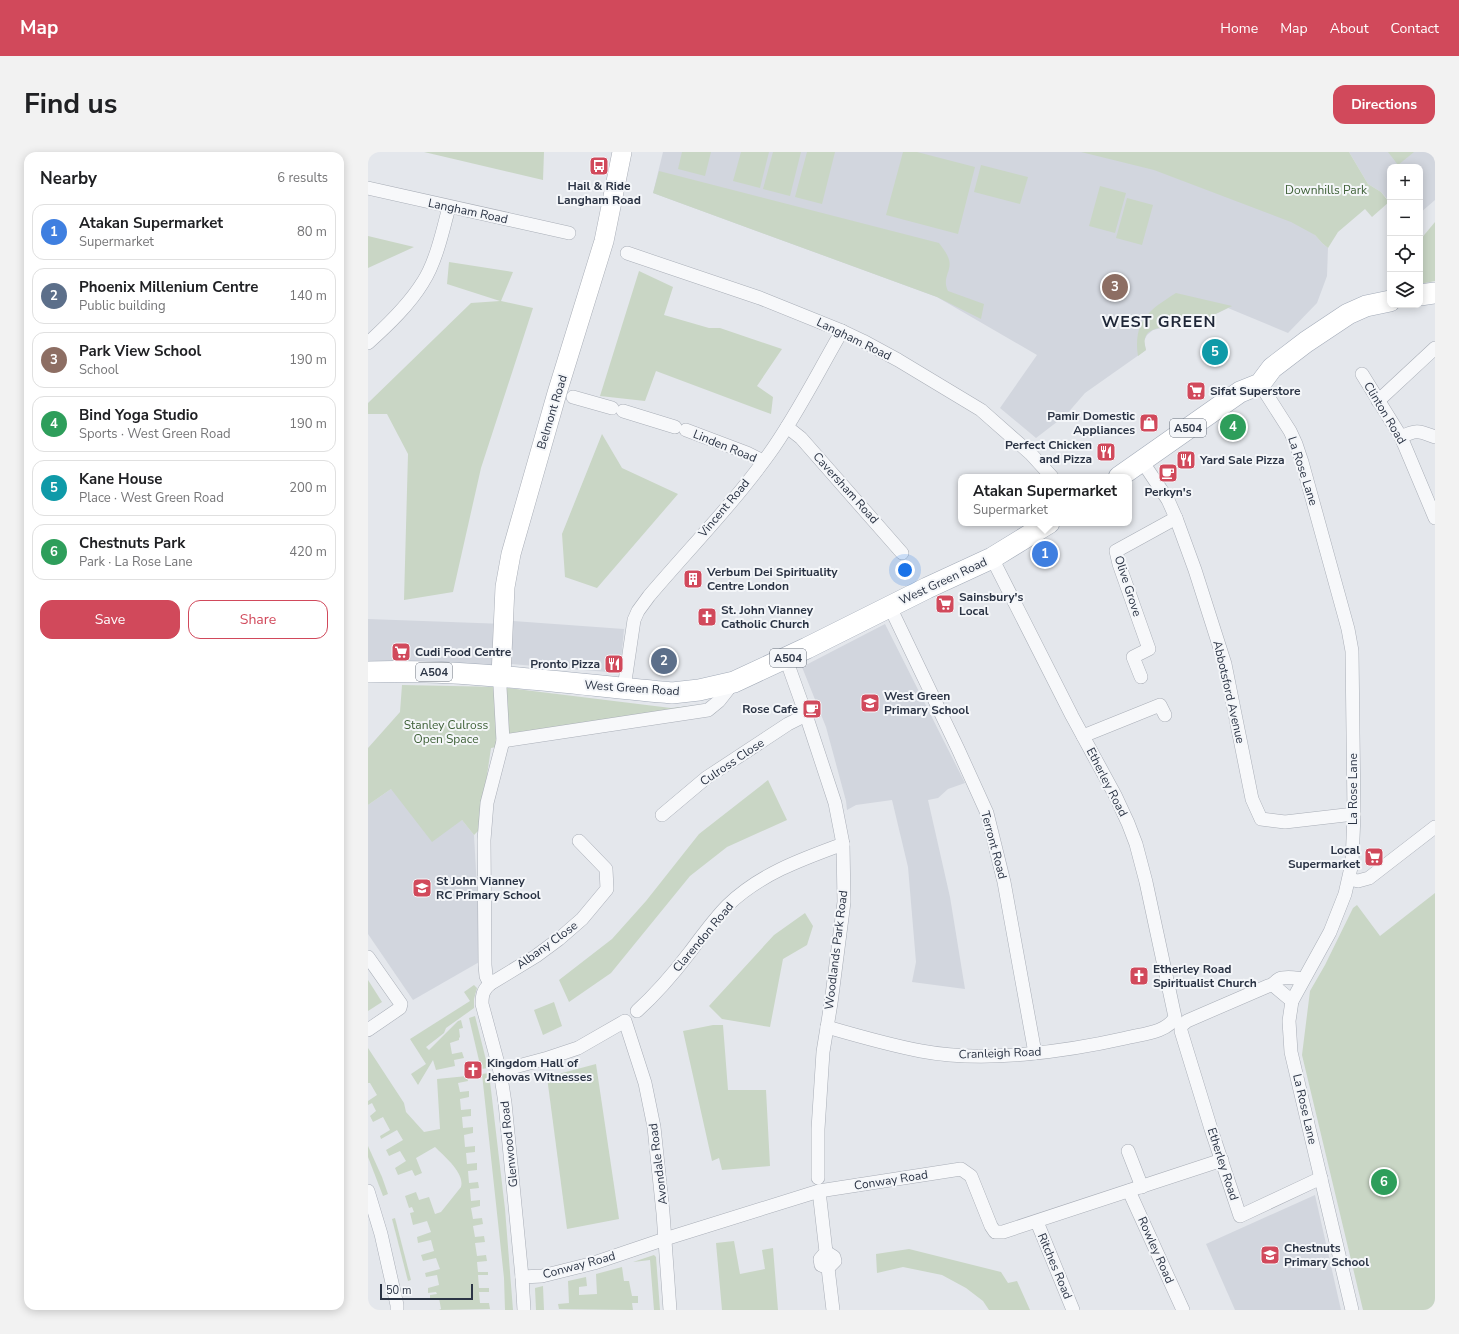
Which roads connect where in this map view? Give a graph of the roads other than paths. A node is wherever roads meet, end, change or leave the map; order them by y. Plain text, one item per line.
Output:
1 (622, 153) edge
2 (368, 188) edge
3 (449, 207) junction
4 (568, 233) dead end
5 (628, 253) dead end
6 (1435, 293) edge
7 (1423, 295) edge
8 (1387, 302) edge
9 (842, 331) junction
10 (368, 343) edge
11 (1435, 348) edge
12 (1362, 374) dead end
13 (1260, 384) junction
14 (573, 397) dead end
15 (1378, 401) junction
16 (787, 427) junction
17 (1401, 437) junction
18 (1435, 437) edge
19 (763, 461) junction
20 (1142, 461) junction
21 (1049, 474) edge
22 (1123, 474) edge
23 (1176, 518) junction
24 (1435, 518) edge
25 (1044, 526) edge
26 (902, 552) dead end
27 (992, 558) junction
28 (890, 607) junction
29 (786, 659) junction
30 (368, 672) edge
31 (501, 676) junction
32 (1141, 677) dead end
33 (734, 682) junction
34 (624, 688) junction
35 (806, 715) junction
36 (1165, 715) dead end
37 (1083, 736) junction
38 (503, 741) junction
39 (1354, 814) junction
40 (662, 815) dead end
41 (1435, 827) edge
42 (578, 841) dead end
43 (843, 844) junction
44 (1350, 879) junction
45 (368, 957) edge
46 (1303, 979) junction
47 (490, 984) junction
48 (1273, 985) junction
49 (1292, 1001) junction
50 (637, 1011) dead end
51 (1177, 1024) junction
52 (827, 1027) junction
53 (368, 1030) edge
54 (1035, 1053) junction
55 (500, 1071) junction
56 (1128, 1151) dead end
57 (1222, 1160) junction
58 (818, 1178) dead end
59 (1321, 1178) junction
60 (1142, 1187) junction
61 (368, 1191) edge
62 (819, 1191) junction
63 (1129, 1191) junction
64 (1036, 1222) junction
65 (665, 1239) junction
66 (522, 1277) junction
67 (397, 1310) edge
68 (524, 1310) edge
69 (670, 1310) edge
70 (833, 1310) edge
71 (1073, 1310) edge
72 (1183, 1310) edge
73 (1352, 1310) edge

1 - 31 main road, Belmont Road
2 - 3 street, Langham Road
3 - 4 street, Langham Road
3 - 10 street
5 - 9 street, Langham Road
6 - 7 main road
8 - 13 main road
9 - 16 street, Vincent Road
9 - 21 street, Langham Road
11 - 15 street
12 - 15 street, Clinton Road
13 - 20 main road, A504
13 - 39 street, La Rose Lane
14 - 19 street, Linden Road
15 - 17 street, Clinton Road
16 - 19 street, Vincent Road
16 - 26 street, Caversham Road
17 - 18 street
17 - 24 street, Clinton Road
19 - 34 street, Vincent Road
20 - 22 main road, A504
20 - 23 street, Abbotsford Avenue
23 - 32 street, Olive Grove
23 - 39 street, Abbotsford Avenue
25 - 27 main road, West Green Road / A504
27 - 28 main road, West Green Road / A504
27 - 37 street, Etherley Road
28 - 29 main road, West Green Road / A504
28 - 54 street, Terront Road
29 - 33 main road, West Green Road / A504
29 - 35 street, Woodlands Park Road
30 - 31 main road, West Green Road / A504
31 - 34 main road, West Green Road / A504
31 - 38 street
33 - 34 main road, West Green Road / A504
33 - 38 street
35 - 40 street, Culross Close
35 - 43 street, Woodlands Park Road
36 - 37 street
37 - 51 street, Etherley Road
38 - 47 street
39 - 44 street, La Rose Lane
41 - 44 street
42 - 47 street, Albany Close
43 - 50 street, Clarendon Road
43 - 52 street, Woodlands Park Road
44 - 46 street, La Rose Lane
45 - 53 street
46 - 48 street, Cranleigh Road
46 - 49 street, La Rose Lane
47 - 55 street, Glenwood Road
48 - 49 street
48 - 51 street, Cranleigh Road
49 - 59 street, La Rose Lane
51 - 54 street, Cranleigh Road
51 - 57 street, Etherley Road
52 - 54 street, Cranleigh Road
52 - 58 street, Woodlands Park Road
55 - 65 street, Avondale Road
55 - 66 street, Glenwood Road
56 - 60 street
57 - 59 street, Etherley Road
57 - 60 street, Conway Road
59 - 73 street, La Rose Lane
60 - 63 street, Conway Road
61 - 67 street
62 - 64 street, Conway Road
62 - 65 street, Conway Road
62 - 70 street
63 - 64 street, Conway Road
63 - 72 street, Rowley Road
64 - 71 street, Ritches Road
65 - 66 street, Conway Road
65 - 69 street, Avondale Road
66 - 68 street, Glenwood Road

